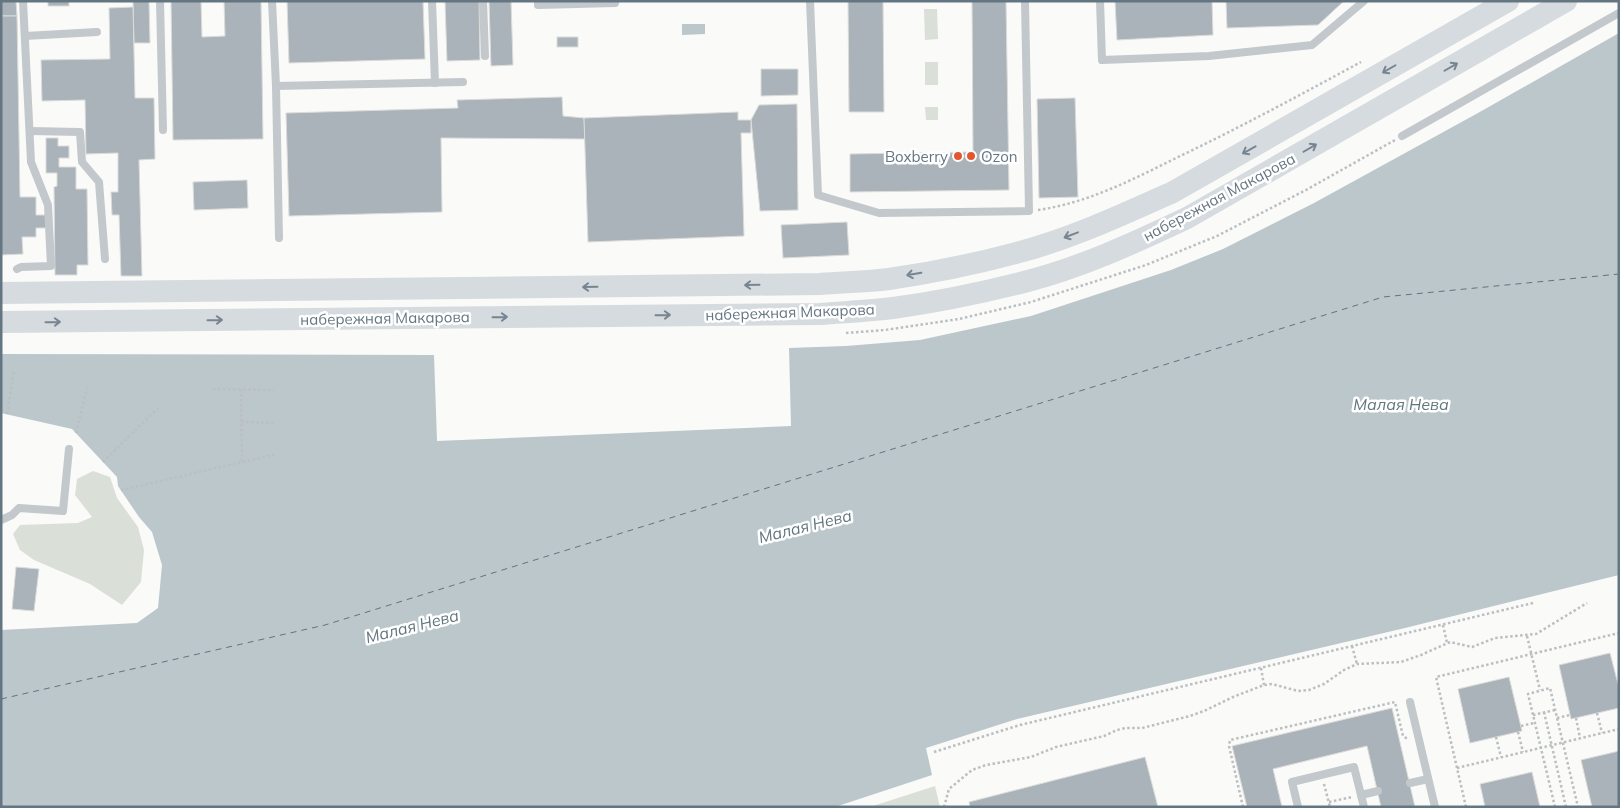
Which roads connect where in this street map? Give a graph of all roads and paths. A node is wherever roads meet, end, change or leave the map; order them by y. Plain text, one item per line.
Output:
1 (23, 1) edge
2 (160, 1) edge
3 (272, 1) edge
4 (432, 1) edge
5 (483, 1) edge
6 (538, 1) edge
7 (615, 1) edge
8 (810, 1) edge
9 (1025, 1) edge
10 (1100, 1) edge
11 (1364, 1) edge
12 (1508, 1) edge
13 (1566, 1) edge
14 (1619, 14) edge
15 (97, 32) dead end
16 (25, 36) junction
17 (485, 56) dead end
18 (1363, 61) dead end
19 (463, 82) dead end
20 (435, 83) junction
21 (276, 86) junction
22 (163, 130) dead end
23 (30, 131) junction
24 (1402, 136) dead end
25 (1029, 211) junction
26 (279, 238) dead end
27 (105, 259) dead end
28 (17, 269) dead end
29 (2, 293) edge
30 (3, 322) edge
31 (14, 370) dead end
32 (88, 388) dead end
33 (213, 389) dead end
34 (241, 389) junction
35 (274, 390) dead end
36 (159, 407) dead end
37 (7, 414) dead end
38 (241, 422) junction
39 (276, 423) dead end
40 (76, 433) dead end
41 (69, 449) dead end
42 (277, 454) dead end
43 (103, 462) dead end
44 (242, 462) junction
45 (121, 490) dead end
46 (1, 520) edge
47 (1534, 603) dead end
48 (1587, 603) dead end
49 (1443, 625) junction
50 (1619, 633) edge
51 (1528, 636) junction
52 (1447, 643) junction
53 (1352, 646) junction
54 (1531, 654) junction
55 (1357, 664) junction
56 (1261, 668) junction
57 (1264, 685) junction
58 (1540, 691) junction
59 (1410, 702) dead end
60 (1555, 710) junction
61 (1544, 712) junction
62 (1597, 713) dead end
63 (1533, 715) junction
64 (1570, 715) dead end
65 (1557, 718) junction
66 (1576, 718) dead end
67 (1535, 723) junction
68 (1521, 726) dead end
69 (1619, 729) edge
70 (1518, 732) dead end
71 (1602, 733) junction
72 (1496, 737) dead end
73 (1580, 738) junction
74 (1410, 741) dead end
75 (1563, 743) junction
76 (1552, 745) junction
77 (1541, 748) junction
78 (934, 752) dead end
79 (1523, 752) junction
80 (1501, 757) junction
81 (1457, 768) junction
82 (1322, 774) junction
83 (1428, 778) junction
84 (1410, 783) dead end
85 (1378, 791) dead end
86 (1361, 795) junction
87 (1329, 802) junction
88 (944, 807) edge
89 (1243, 807) edge
90 (1298, 807) edge
91 (1330, 807) edge
92 (1364, 807) edge
93 (1435, 807) edge
94 (1466, 807) edge
95 (1555, 807) edge
96 (1566, 807) edge
97 (1578, 807) edge

1 - 16 lane
2 - 22 lane
3 - 21 lane
4 - 20 lane
5 - 17 lane
6 - 7 lane
8 - 25 lane
9 - 25 lane
10 - 11 lane
12 -> 29 main road, набережная Макарова
30 -> 13 main road, набережная Макарова
14 - 24 lane
15 - 16 lane
16 - 23 lane
18 - 25 path
19 - 20 lane
20 - 21 lane
21 - 26 lane
23 - 27 lane
23 - 28 lane
31 - 37 path
32 - 40 path
33 - 34 path
34 - 35 path
34 - 38 path
36 - 43 path
38 - 39 path
38 - 44 path
41 - 46 lane
42 - 44 path
44 - 45 path
47 - 49 path
48 - 51 path
49 - 52 path
49 - 53 path
50 - 54 path
51 - 52 path
51 - 54 path
52 - 55 path
53 - 55 path
53 - 56 path
54 - 58 path
54 - 81 path
55 - 57 path
56 - 57 path
56 - 78 path
57 - 88 path
58 - 60 path
58 - 63 path
59 - 83 lane
60 - 61 path
60 - 65 path
61 - 63 path
61 - 76 path
62 - 71 path
63 - 67 path
64 - 65 path
65 - 75 path
66 - 73 path
67 - 68 path
67 - 77 path
69 - 71 path
70 - 79 path
71 - 73 path
72 - 80 path
73 - 75 path
74 - 89 path
75 - 76 path
75 - 97 path
76 - 77 path
76 - 96 path
77 - 79 path
77 - 95 path
79 - 80 path
80 - 81 path
81 - 94 path
82 - 86 lane
82 - 87 path
82 - 90 lane
83 - 84 lane
83 - 93 lane
85 - 86 lane
86 - 87 path
86 - 92 lane
87 - 91 path

